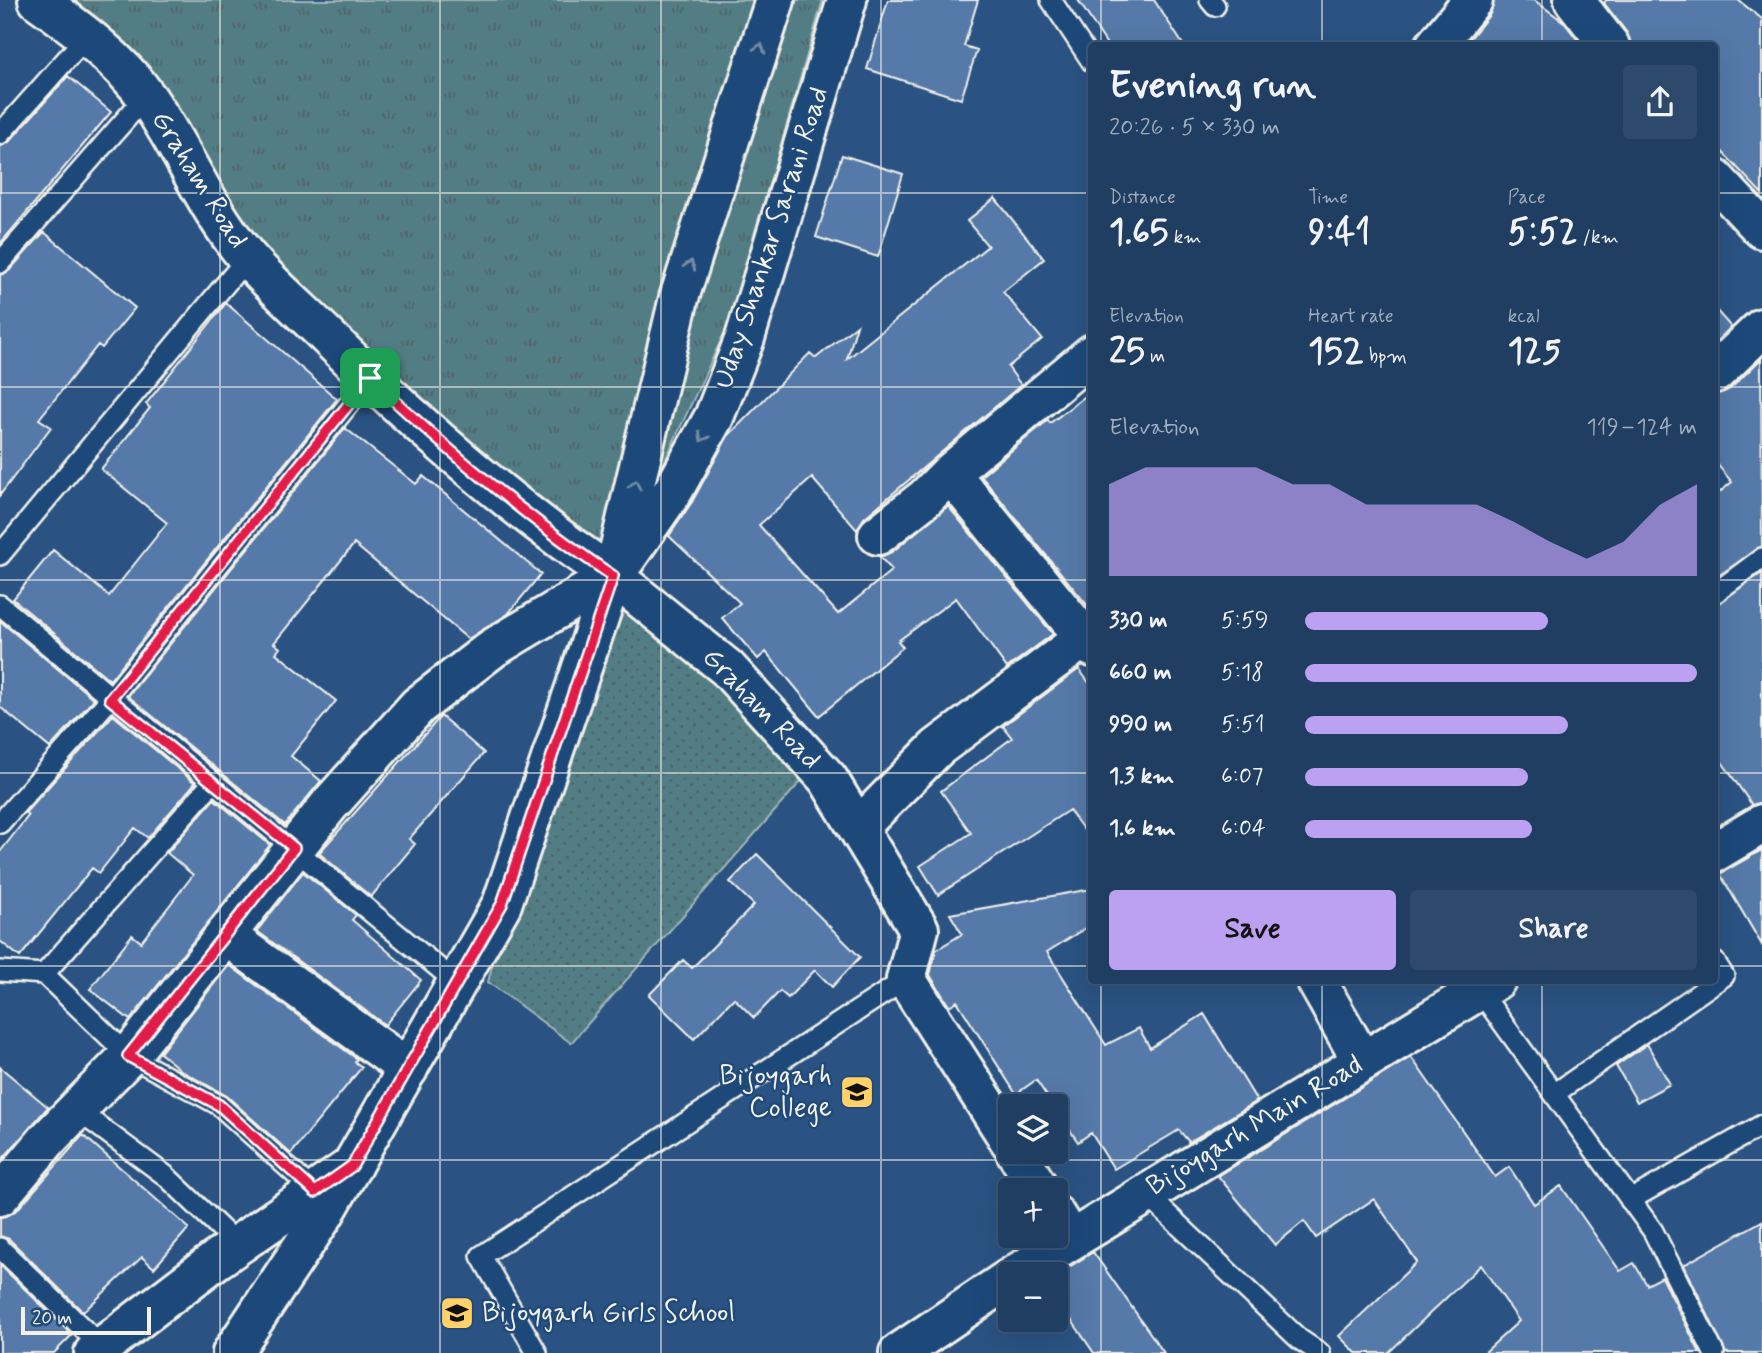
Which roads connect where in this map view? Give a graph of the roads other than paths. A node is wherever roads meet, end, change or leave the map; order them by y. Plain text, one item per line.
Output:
1 (38, 0) edge
2 (775, 0) edge
3 (847, 0) edge
4 (1051, 0) edge
5 (1473, 0) edge
6 (1574, 0) edge
7 (87, 36) junction
8 (1438, 42) edge
9 (1607, 42) edge
10 (1088, 56) edge
11 (146, 96) junction
12 (0, 134) edge
13 (1721, 200) edge
14 (1762, 229) edge
15 (248, 257) junction
16 (0, 263) edge
17 (1762, 328) edge
18 (1088, 357) edge
19 (1718, 370) edge
20 (370, 378) junction
21 (950, 473) junction
22 (878, 535) dead end
23 (0, 555) edge
24 (1762, 558) edge
25 (613, 576) junction
26 (1718, 591) edge
27 (0, 605) edge
28 (1088, 637) edge
29 (1088, 640) edge
30 (110, 699) junction
31 (213, 782) junction
32 (0, 823) edge
33 (1762, 824) edge
34 (858, 828) junction
35 (1718, 847) edge
36 (294, 848) junction
37 (225, 935) junction
38 (1718, 967) edge
39 (1, 973) edge
40 (44, 974) junction
41 (906, 978) junction
42 (1718, 980) edge
43 (457, 983) junction
44 (1318, 984) edge
45 (1712, 984) edge
46 (1487, 985) edge
47 (128, 1056) junction
48 (1362, 1061) junction
49 (408, 1069) junction
50 (1554, 1094) junction
51 (77, 1110) junction
52 (998, 1122) edge
53 (1762, 1125) edge
54 (352, 1166) junction
55 (315, 1192) junction
56 (1145, 1193) junction
57 (0, 1196) edge
58 (1630, 1200) junction
59 (1068, 1225) edge
60 (238, 1245) junction
61 (0, 1248) edge
62 (1042, 1248) edge
63 (1028, 1262) edge
64 (998, 1286) edge
65 (98, 1350) edge
66 (232, 1353) edge
67 (537, 1353) edge
68 (899, 1353) edge
69 (1320, 1353) edge
70 (1714, 1353) edge

1 - 7 street, Graham Road
25 -> 2 street, Uday Shankar Sarani Road
3 -> 25 street, Uday Shankar Sarani Road
4 - 10 lane
5 - 8 street
6 - 9 street
7 - 11 street, Graham Road
7 - 12 lane
11 - 15 street, Graham Road
11 - 16 lane
13 - 14 street
15 - 20 street, Graham Road
15 - 23 lane
17 - 19 street
18 - 21 street
20 - 25 street, Graham Road
20 - 30 lane
21 - 22 street
21 - 28 street
24 - 26 lane
25 - 34 street, Graham Road
25 - 36 street
25 - 43 street, Uday Shankar Sarani Road
27 - 30 lane
29 - 34 street
30 - 31 lane
30 - 32 lane
31 - 36 lane
31 - 40 lane
33 - 35 street
34 - 41 street, Graham Road
36 - 37 street
36 - 43 lane
37 - 47 street
37 - 49 street
38 - 42 lane
39 - 40 lane
40 - 47 lane
41 - 52 street
41 - 67 lane
43 - 49 street, Uday Shankar Sarani Road
44 - 48 street
45 - 50 lane
46 - 48 street, Bijoygarh Main Road
46 - 50 lane
47 - 51 street
47 - 55 lane
48 - 56 street, Bijoygarh Main Road
49 - 54 street, Uday Shankar Sarani Road
50 - 58 lane
51 - 57 street
51 - 60 lane
53 - 58 lane
54 - 55 street
54 - 66 street, Uday Shankar Sarani Road
55 - 60 street
56 - 59 street, Bijoygarh Main Road
56 - 69 lane
58 - 70 lane
60 - 65 street
61 - 65 lane
62 - 63 street, Bijoygarh Main Road
64 - 68 street

